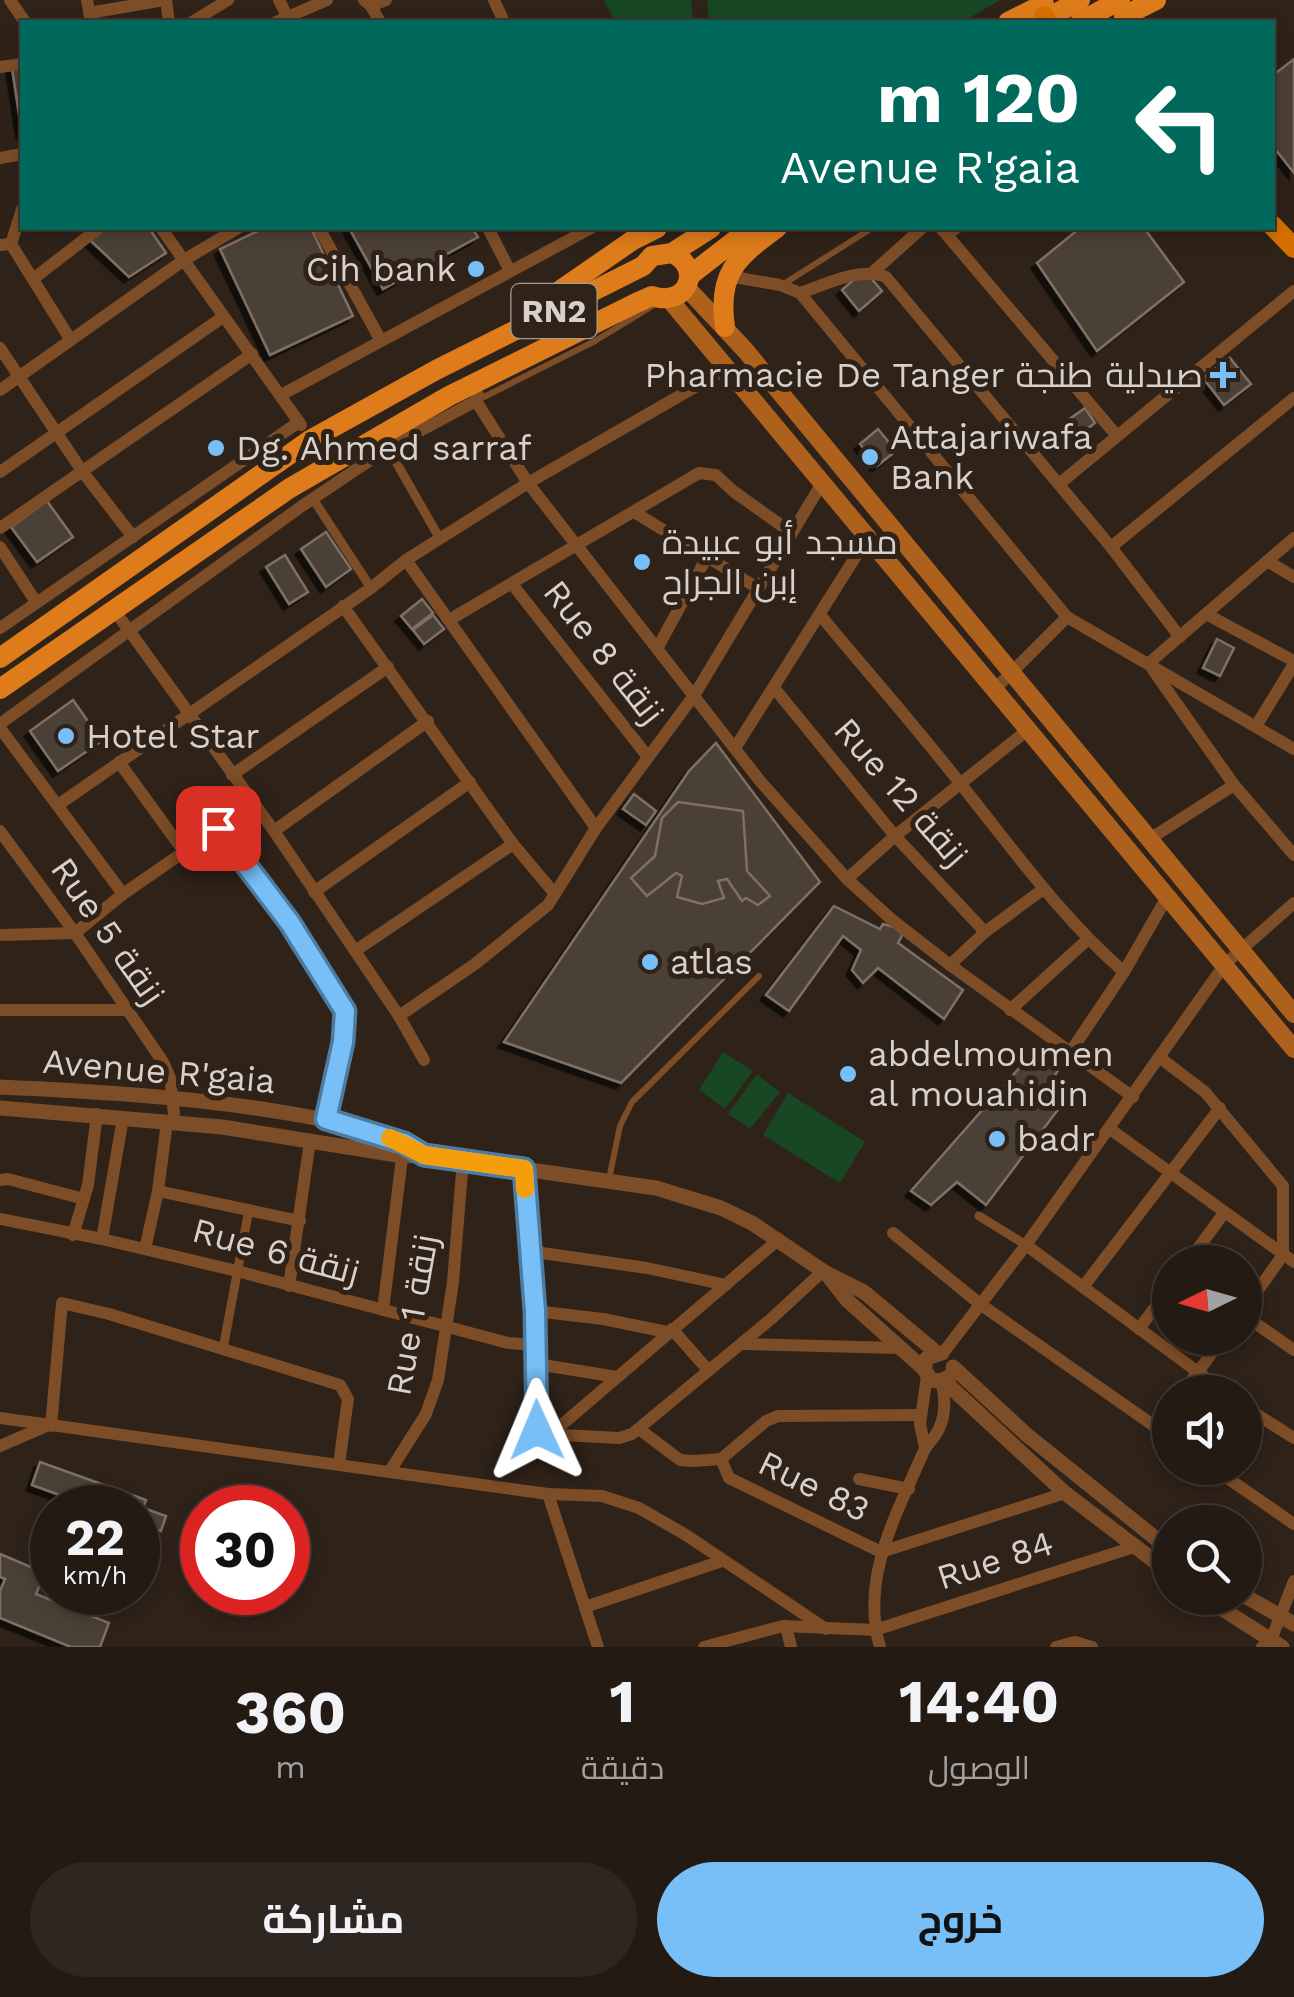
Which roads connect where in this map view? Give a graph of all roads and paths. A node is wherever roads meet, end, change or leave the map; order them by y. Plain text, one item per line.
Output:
1 (165, 0) edge
2 (228, 0) edge
3 (279, 0) edge
4 (327, 0) edge
5 (386, 0) edge
6 (1080, 0) edge
7 (1156, 0) edge
8 (368, 3) edge
9 (1121, 8) edge
10 (89, 12) edge
11 (1044, 13) edge
12 (281, 19) edge
13 (195, 20) edge
14 (1016, 20) edge
15 (1086, 20) edge
16 (20, 213) edge
17 (1275, 228) edge
18 (97, 230) edge
19 (162, 230) edge
20 (235, 230) edge
21 (320, 230) edge
22 (489, 230) edge
23 (586, 230) edge
24 (653, 230) edge
25 (707, 230) edge
26 (748, 230) edge
27 (774, 230) edge
28 (869, 230) edge
29 (920, 230) edge
30 (945, 232) edge
31 (5, 245) edge
32 (1294, 248) edge
33 (672, 253) junction
34 (184, 260) junction
35 (644, 266) junction
36 (509, 269) junction
37 (873, 272) junction
38 (728, 276) junction
39 (34, 279) junction
40 (780, 286) junction
41 (672, 291) junction
42 (1294, 291) edge
43 (800, 294) junction
44 (223, 317) junction
45 (725, 327) junction
46 (70, 338) junction
47 (380, 339) junction
48 (0, 348) edge
49 (252, 354) junction
50 (464, 356) junction
51 (728, 368) junction
52 (20, 377) junction
53 (486, 377) junction
54 (0, 390) edge
55 (281, 394) junction
56 (1294, 398) edge
57 (476, 401) junction
58 (305, 431) junction
59 (57, 433) junction
60 (1117, 436) junction
61 (388, 448) junction
62 (82, 471) junction
63 (0, 472) edge
64 (528, 483) junction
65 (822, 483) junction
66 (1059, 484) junction
67 (313, 500) junction
68 (634, 512) junction
69 (0, 528) edge
70 (792, 533) junction
71 (132, 537) junction
72 (868, 538) junction
73 (1294, 538) edge
74 (440, 539) junction
75 (577, 545) junction
76 (0, 547) edge
77 (1112, 547) junction
78 (708, 557) junction
79 (406, 560) junction
80 (1267, 561) junction
81 (1294, 578) edge
82 (512, 584) junction
83 (371, 588) junction
84 (756, 588) junction
85 (36, 602) junction
86 (343, 606) junction
87 (116, 610) junction
88 (1206, 614) junction
89 (821, 616) junction
90 (1067, 617) junction
91 (449, 620) junction
92 (0, 628) edge
93 (129, 629) junction
94 (1180, 637) junction
95 (658, 647) junction
96 (0, 658) edge
97 (1294, 663) edge
98 (1149, 664) junction
99 (388, 668) junction
100 (1014, 672) junction
101 (0, 689) edge
102 (775, 689) junction
103 (995, 689) junction
104 (694, 694) junction
105 (190, 715) junction
106 (428, 721) junction
107 (0, 726) edge
108 (1256, 726) junction
109 (1030, 728) junction
110 (735, 748) junction
111 (1294, 748) edge
112 (648, 758) junction
113 (119, 762) junction
114 (232, 775) junction
115 (470, 782) junction
116 (961, 784) junction
117 (1234, 785) junction
118 (252, 805) junction
119 (58, 806) junction
120 (218, 828) junction
121 (596, 828) junction
122 (274, 831) junction
123 (0, 833) edge
124 (894, 836) junction
125 (1148, 840) junction
126 (513, 844) junction
127 (185, 854) junction
128 (1294, 856) edge
129 (847, 879) junction
130 (1042, 890) junction
131 (314, 892) junction
132 (123, 894) junction
133 (555, 894) junction
134 (1167, 897) junction
135 (1294, 903) edge
136 (985, 932) junction
137 (75, 933) junction
138 (0, 935) edge
139 (1088, 940) junction
140 (1242, 948) junction
141 (355, 951) junction
142 (950, 964) junction
143 (1225, 964) junction
144 (1124, 972) junction
145 (758, 976) dead end
146 (0, 1010) edge
147 (129, 1010) junction
148 (1010, 1010) junction
149 (1294, 1014) edge
150 (399, 1016) junction
151 (1294, 1049) edge
152 (1071, 1051) junction
153 (1159, 1057) junction
154 (424, 1060) dead end
155 (0, 1087) edge
156 (173, 1096) junction
157 (1133, 1097) junction
158 (0, 1108) edge
159 (1220, 1108) junction
160 (97, 1114) junction
161 (122, 1118) junction
162 (326, 1119) junction
163 (171, 1122) junction
164 (1110, 1129) junction
165 (310, 1141) junction
166 (403, 1150) junction
167 (463, 1160) junction
168 (524, 1169) junction
169 (1170, 1175) junction
170 (0, 1180) edge
171 (609, 1180) junction
172 (1289, 1181) edge
173 (158, 1191) junction
174 (84, 1199) junction
175 (249, 1210) junction
176 (1224, 1213) junction
177 (978, 1216) dead end
178 (0, 1219) edge
179 (300, 1221) junction
180 (893, 1233) dead end
181 (72, 1236) junction
182 (102, 1239) junction
183 (779, 1239) junction
184 (1026, 1245) junction
185 (1200, 1245) edge
186 (145, 1248) junction
187 (528, 1251) junction
188 (1289, 1258) edge
189 (238, 1271) junction
190 (825, 1272) junction
191 (289, 1286) junction
192 (726, 1286) junction
193 (1083, 1287) junction
194 (1262, 1289) edge
195 (980, 1304) junction
196 (382, 1310) junction
197 (535, 1311) junction
198 (1152, 1312) edge
199 (447, 1326) junction
200 (1262, 1328) edge
201 (669, 1330) junction
202 (1139, 1330) junction
203 (741, 1344) junction
204 (536, 1345) junction
205 (899, 1348) junction
206 (223, 1349) junction
207 (1294, 1350) edge
208 (1209, 1355) edge
209 (537, 1364) junction
210 (938, 1369) junction
211 (708, 1370) junction
212 (1198, 1370) junction
213 (1194, 1375) edge
214 (1204, 1375) edge
215 (617, 1377) junction
216 (921, 1415) junction
217 (0, 1418) edge
218 (1262, 1418) edge
219 (1152, 1425) edge
220 (49, 1426) junction
221 (638, 1429) junction
222 (552, 1434) junction
223 (1294, 1438) edge
224 (0, 1446) edge
225 (925, 1448) junction
226 (720, 1459) junction
227 (340, 1464) junction
228 (390, 1471) junction
229 (859, 1479) dead end
230 (1238, 1485) edge
231 (909, 1489) junction
232 (1065, 1493) junction
233 (548, 1494) junction
234 (1294, 1524) edge
235 (1152, 1535) edge
236 (1134, 1546) junction
237 (881, 1552) junction
238 (1152, 1560) edge
239 (722, 1561) junction
240 (1294, 1581) edge
241 (1262, 1605) edge
242 (585, 1607) junction
243 (1229, 1615) edge
244 (1288, 1620) edge
245 (786, 1626) junction
246 (826, 1629) junction
247 (875, 1630) junction
248 (1272, 1645) edge
249 (598, 1647) edge
250 (704, 1647) edge
251 (791, 1647) edge
252 (880, 1647) edge
253 (1056, 1647) edge
254 (1092, 1647) edge

1 - 10 street
2 - 13 street
3 - 12 street
4 - 12 street
5 - 8 street
6 - 11 highway
7 - 9 highway
9 - 15 highway
11 - 14 highway
16 - 31 street
17 - 32 main road
18 - 39 street
19 - 34 street
20 - 34 street
21 - 47 street
22 - 36 street
23 - 36 street
24 - 50 highway
25 - 33 highway, RN2
26 - 41 highway, RN2
27 - 38 highway
28 - 40 lane
29 - 37 street
30 - 60 street
31 - 39 street
33 - 35 highway, RN2
33 - 41 highway
34 - 44 street
34 - 46 street
35 - 41 highway, RN2
35 - 50 highway, RN2
36 - 47 street
37 - 43 street
37 - 66 street
38 - 40 street
38 - 45 highway
39 - 46 street
40 - 43 street
41 - 45 main road
41 - 51 main road
41 - 53 highway, RN2
41 - 57 lane
42 - 60 street
43 - 90 street
44 - 49 street
44 - 59 street
45 - 100 main road
46 - 52 street
47 - 55 street
48 - 52 street
49 - 55 street
49 - 62 street
50 - 58 highway, RN2
51 - 64 street
51 - 65 main road
52 - 54 street
52 - 59 street
53 - 57 street
53 - 87 highway, RN2
55 - 58 street
56 - 77 street
57 - 61 street
57 - 64 street
58 - 71 street
58 - 96 highway, RN2
59 - 62 street
59 - 63 street
60 - 66 street
61 - 67 street
61 - 74 street
62 - 69 street
62 - 71 street
64 - 74 street
64 - 75 street
65 - 70 street
65 - 72 main road
66 - 77 street
67 - 83 street
67 - 93 street
68 - 70 street
68 - 75 street
68 - 78 street
70 - 84 street
71 - 85 street
72 - 89 street
72 - 103 main road
73 - 80 street
74 - 79 street
75 - 82 street
75 - 95 street
76 - 85 street
77 - 94 street
78 - 84 street
78 - 95 street
79 - 83 street
79 - 91 street
80 - 81 street
80 - 88 street
82 - 91 street
82 - 112 street, Rue 8 زنقة
83 - 86 street
84 - 104 street
85 - 92 street
86 - 99 street
86 - 105 street
87 - 93 street
87 - 101 highway, RN2
88 - 94 street
88 - 97 street
89 - 102 street
89 - 116 street
90 - 98 street
90 - 100 street
91 - 121 street
93 - 105 street
93 - 107 street
94 - 98 street
95 - 104 street
97 - 108 street
98 - 108 street
98 - 117 street
99 - 106 street
99 - 114 street
100 - 103 street
100 - 125 main road
102 - 110 street
102 - 124 street, Rue 12 زنقة
103 - 109 main road
104 - 110 street
104 - 112 street
105 - 113 street
105 - 114 street
106 - 115 street
106 - 122 street
107 - 119 street
108 - 111 street
109 - 116 street
109 - 134 main road
110 - 129 street
112 - 121 street
113 - 119 street
113 - 127 street
114 - 118 street
115 - 126 street
115 - 131 street
116 - 124 street
116 - 130 street
117 - 125 street
117 - 128 street
118 - 120 street
118 - 122 street
119 - 132 street
120 - 127 street
120 - 162 street
121 - 133 street
122 - 131 street
123 - 137 street, Rue 5 زنقة
124 - 129 street
124 - 136 street, Rue 12 زنقة
125 - 140 main road
126 - 133 street
126 - 141 street
127 - 132 street
129 - 142 street
130 - 136 street
130 - 139 street
131 - 141 street
132 - 137 street
133 - 150 street
134 - 143 main road
134 - 144 street
135 - 140 street
136 - 142 street
137 - 138 street
137 - 147 street, Rue 5 زنقة
139 - 144 street
139 - 148 street
140 - 143 street
140 - 149 main road
141 - 150 street
142 - 148 street
143 - 151 main road
143 - 153 street
144 - 152 street
145 - 171 lane
146 - 147 street
147 - 156 street, Rue 5 زنقة
148 - 152 street
150 - 154 street
152 - 157 street
153 - 157 street
153 - 159 street
155 - 156 street, Avenue R'gaia
156 - 162 street, Avenue R'gaia
156 - 163 street, Rue 5 زنقة
157 - 164 street
158 - 160 street, Avenue R'gaia
159 - 169 street
159 - 172 street
160 - 161 street, Avenue R'gaia
160 - 174 street
161 - 163 street, Avenue R'gaia
161 - 182 street
162 - 166 street, Avenue R'gaia
163 - 165 street, Avenue R'gaia
163 - 173 street, Rue 5 زنقة
164 - 169 street
164 - 184 street
165 - 166 street, Avenue R'gaia
165 - 179 street
166 - 167 street, Avenue R'gaia
166 - 196 street
167 - 168 street, Avenue R'gaia
167 - 199 street, Rue 1 زنقة
168 - 171 street, Avenue R'gaia
168 - 187 street
169 - 176 street
169 - 193 street
170 - 174 street
171 - 183 street, Avenue R'gaia
172 - 188 street
173 - 175 street
173 - 186 street, Rue 5 زنقة
174 - 181 street
175 - 179 street
175 - 189 street
176 - 185 street
176 - 188 street
177 - 184 street
178 - 181 street, Rue 6 زنقة
179 - 191 street
180 - 195 street
181 - 182 street, Rue 6 زنقة
182 - 186 street, Rue 6 زنقة
183 - 190 street, Avenue R'gaia
183 - 192 street
184 - 193 street
184 - 195 street
186 - 189 street, Rue 6 زنقة
187 - 192 street
187 - 197 street
188 - 194 street
189 - 191 street, Rue 6 زنقة
189 - 206 street
190 - 203 street
190 - 205 street, Avenue R'gaia
190 - 210 street, Avenue R'gaia
191 - 196 street, Rue 6 زنقة
192 - 201 street
193 - 202 street
195 - 210 street
195 - 219 street
196 - 199 street, Rue 6 زنقة
197 - 201 street
197 - 204 street
198 - 202 street
199 - 204 street, Rue 6 زنقة
199 - 228 street, Rue 1 زنقة
200 - 207 street
201 - 211 street
201 - 215 street
202 - 212 street
203 - 205 street
203 - 211 street
204 - 209 street
205 - 210 street, Avenue R'gaia
206 - 220 street
206 - 227 street
208 - 212 street
209 - 215 street
209 - 222 street
210 - 216 street
210 - 225 street
210 - 232 street, Avenue R'gaia
210 - 235 street, Avenue R'gaia
211 - 221 street
212 - 213 street
212 - 214 street
215 - 222 street
216 - 225 street
216 - 226 street
217 - 220 street
218 - 223 street
220 - 224 street
220 - 227 street
221 - 222 street
221 - 226 street
225 - 231 street
226 - 237 street, Rue 83
227 - 228 street
228 - 233 street
229 - 231 street
230 - 234 street
231 - 237 street
232 - 236 street, Avenue R'gaia
232 - 237 street, Rue 83
233 - 239 street
233 - 242 street
236 - 238 street, Avenue R'gaia
236 - 247 street, Rue 84
237 - 247 street
239 - 242 street
239 - 246 street
240 - 244 street
241 - 244 street
242 - 249 street
243 - 248 street
244 - 248 street
245 - 246 street, Rue 84
245 - 250 street, Rue 84
245 - 251 street
246 - 247 street, Rue 84
247 - 252 street
253 - 254 street

